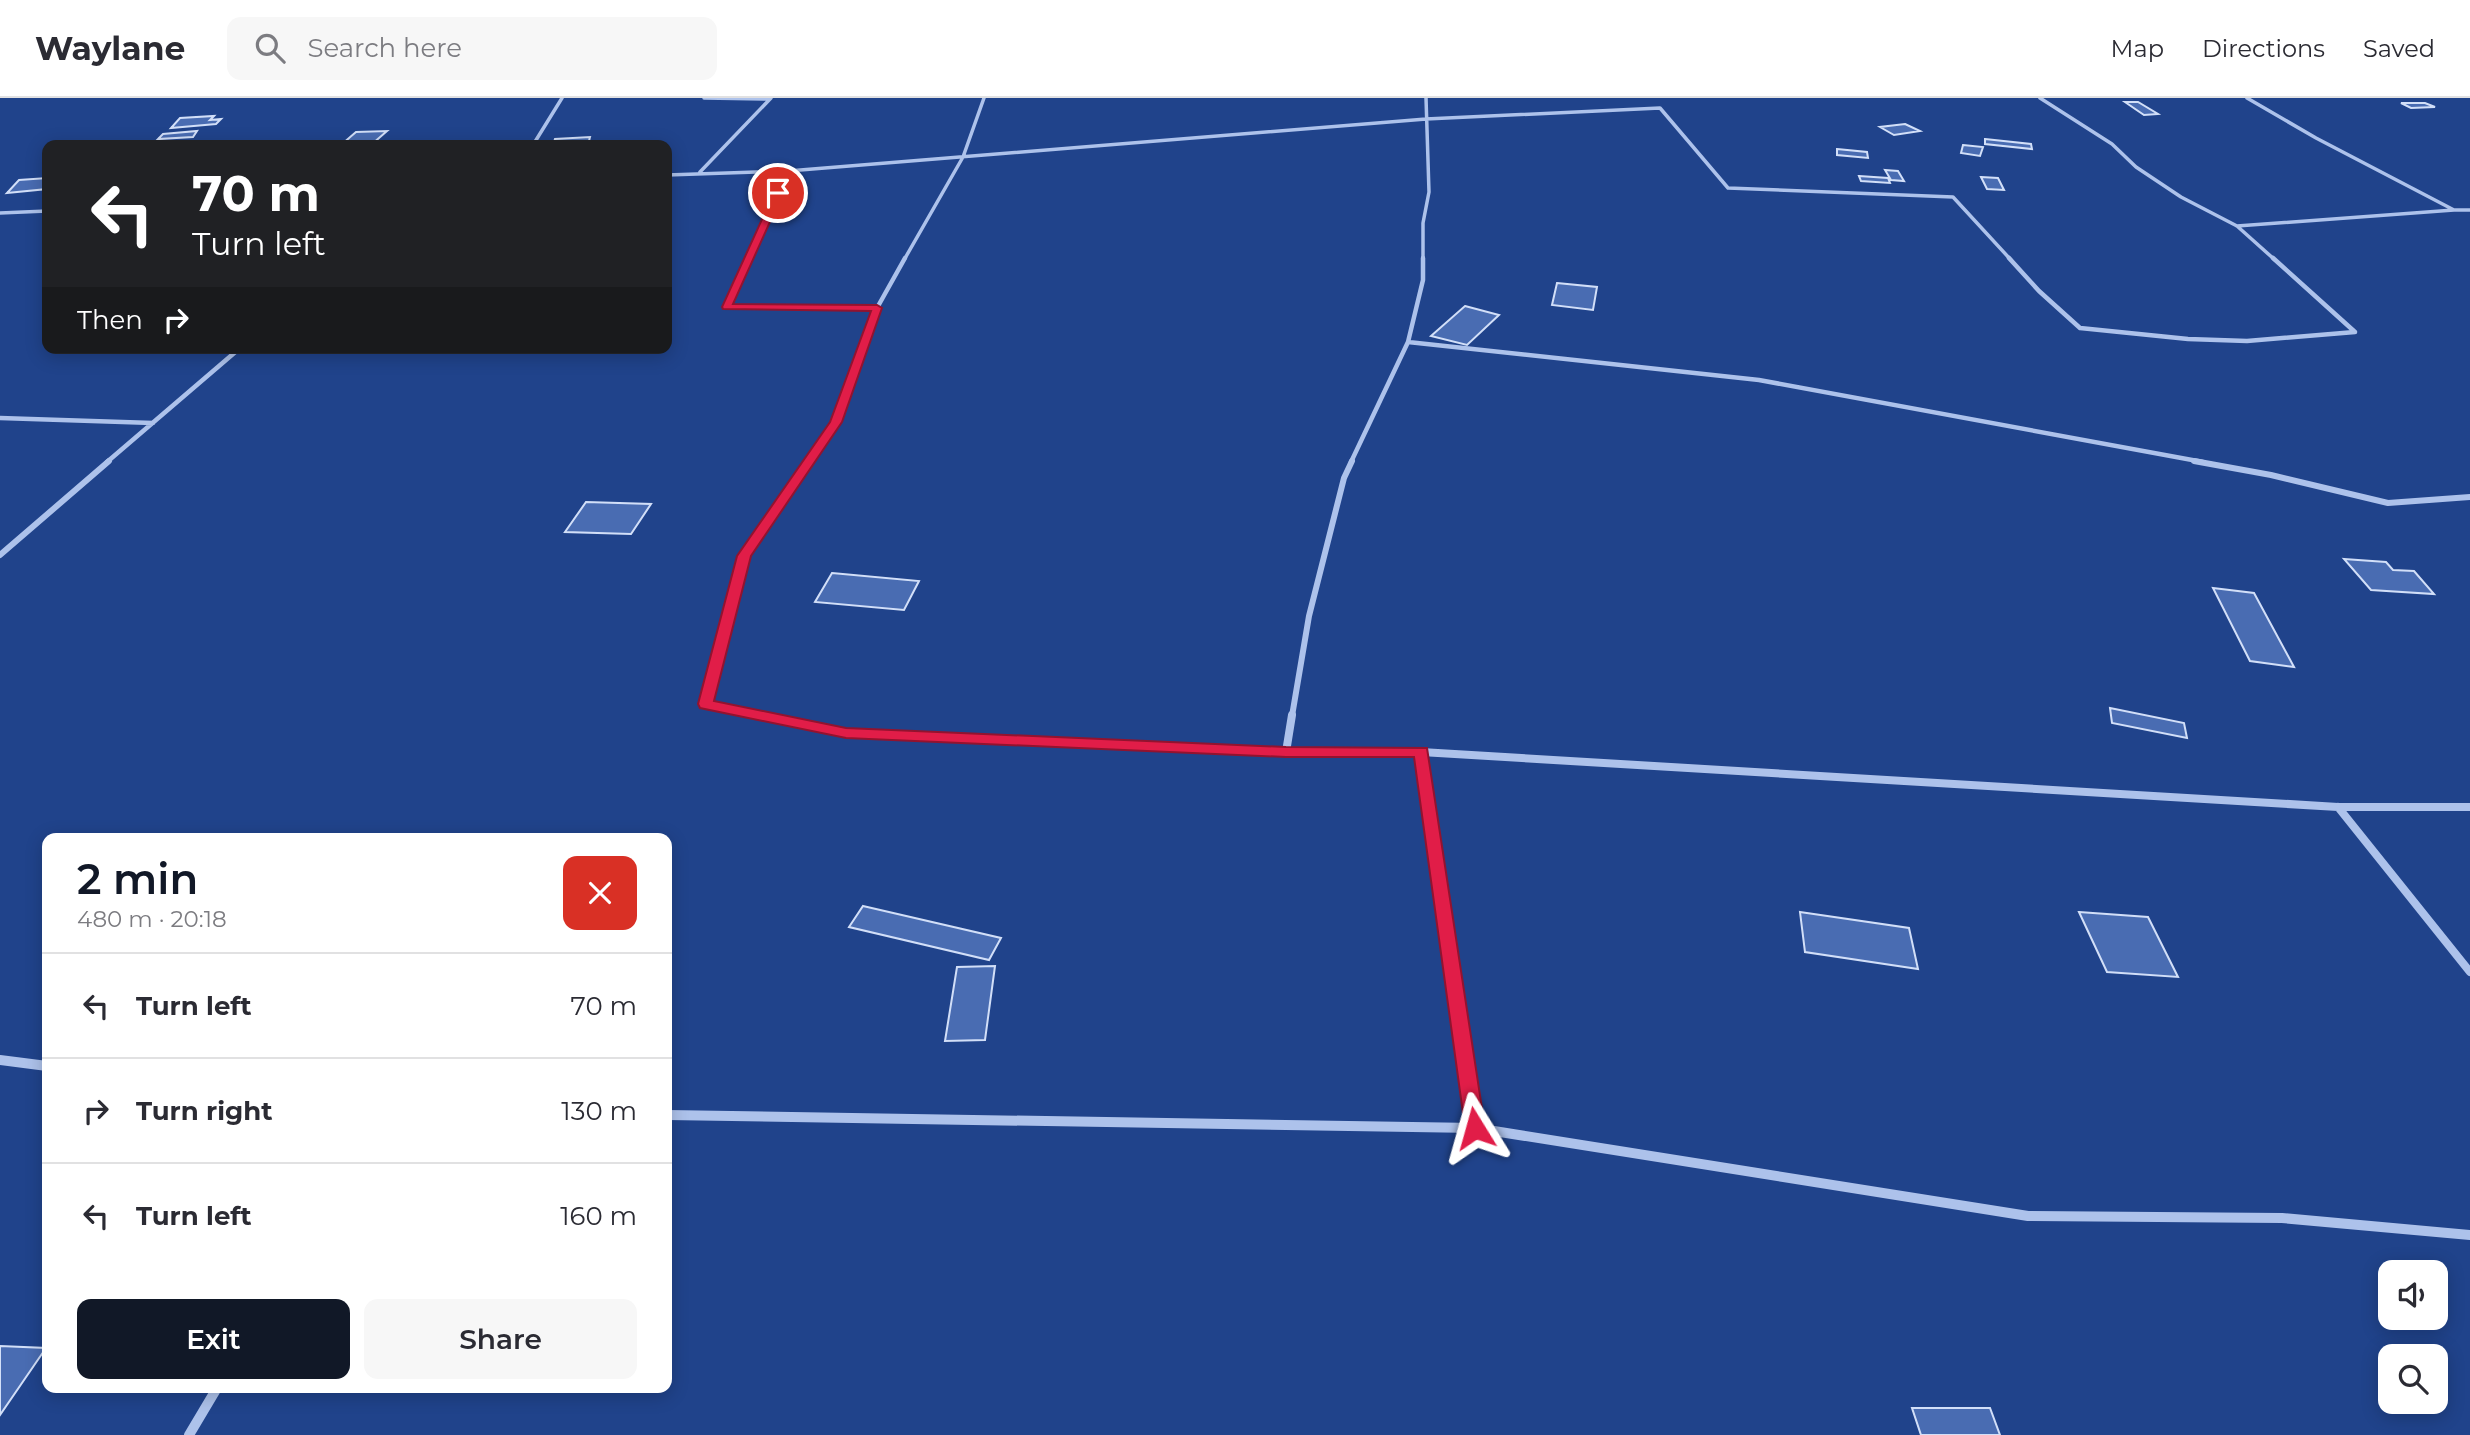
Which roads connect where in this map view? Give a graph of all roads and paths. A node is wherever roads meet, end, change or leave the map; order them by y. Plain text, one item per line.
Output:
1 (562, 98) edge
2 (704, 98) edge
3 (771, 98) edge
4 (984, 98) edge
5 (1426, 98) edge
6 (2040, 98) edge
7 (2247, 98) edge
8 (1426, 119) junction
9 (536, 140) edge
10 (963, 158) junction
11 (789, 171) junction
12 (700, 173) junction
13 (672, 175) edge
14 (2454, 210) junction
15 (2470, 210) edge
16 (42, 211) edge
17 (0, 213) edge
18 (2237, 226) junction
19 (877, 308) junction
20 (1408, 342) junction
21 (233, 354) edge
22 (0, 418) edge
23 (154, 423) junction
24 (2470, 496) edge
25 (0, 555) edge
26 (1286, 752) junction
27 (1421, 752) junction
28 (2338, 807) junction
29 (2470, 807) edge
30 (2470, 972) edge
31 (0, 1060) edge
32 (42, 1065) edge
33 (672, 1115) edge
34 (1475, 1128) junction
35 (2470, 1235) edge
36 (214, 1393) edge
37 (189, 1435) edge

1 - 9 street
2 - 3 street
3 - 12 street
4 - 10 street
5 - 8 street
6 - 18 street
7 - 14 street
8 - 10 street
8 - 18 street
8 - 20 street
10 - 11 street
10 - 19 street
11 - 12 street
11 - 19 street
12 - 13 street
14 - 15 street
14 - 18 street
16 - 17 street
19 - 26 street
20 - 24 street
20 - 26 street
21 - 23 street
22 - 23 street
23 - 25 street
26 - 27 street
27 - 28 street
27 - 34 street
28 - 29 street
28 - 30 street
31 - 32 street
33 - 34 street
34 - 35 street
36 - 37 street

